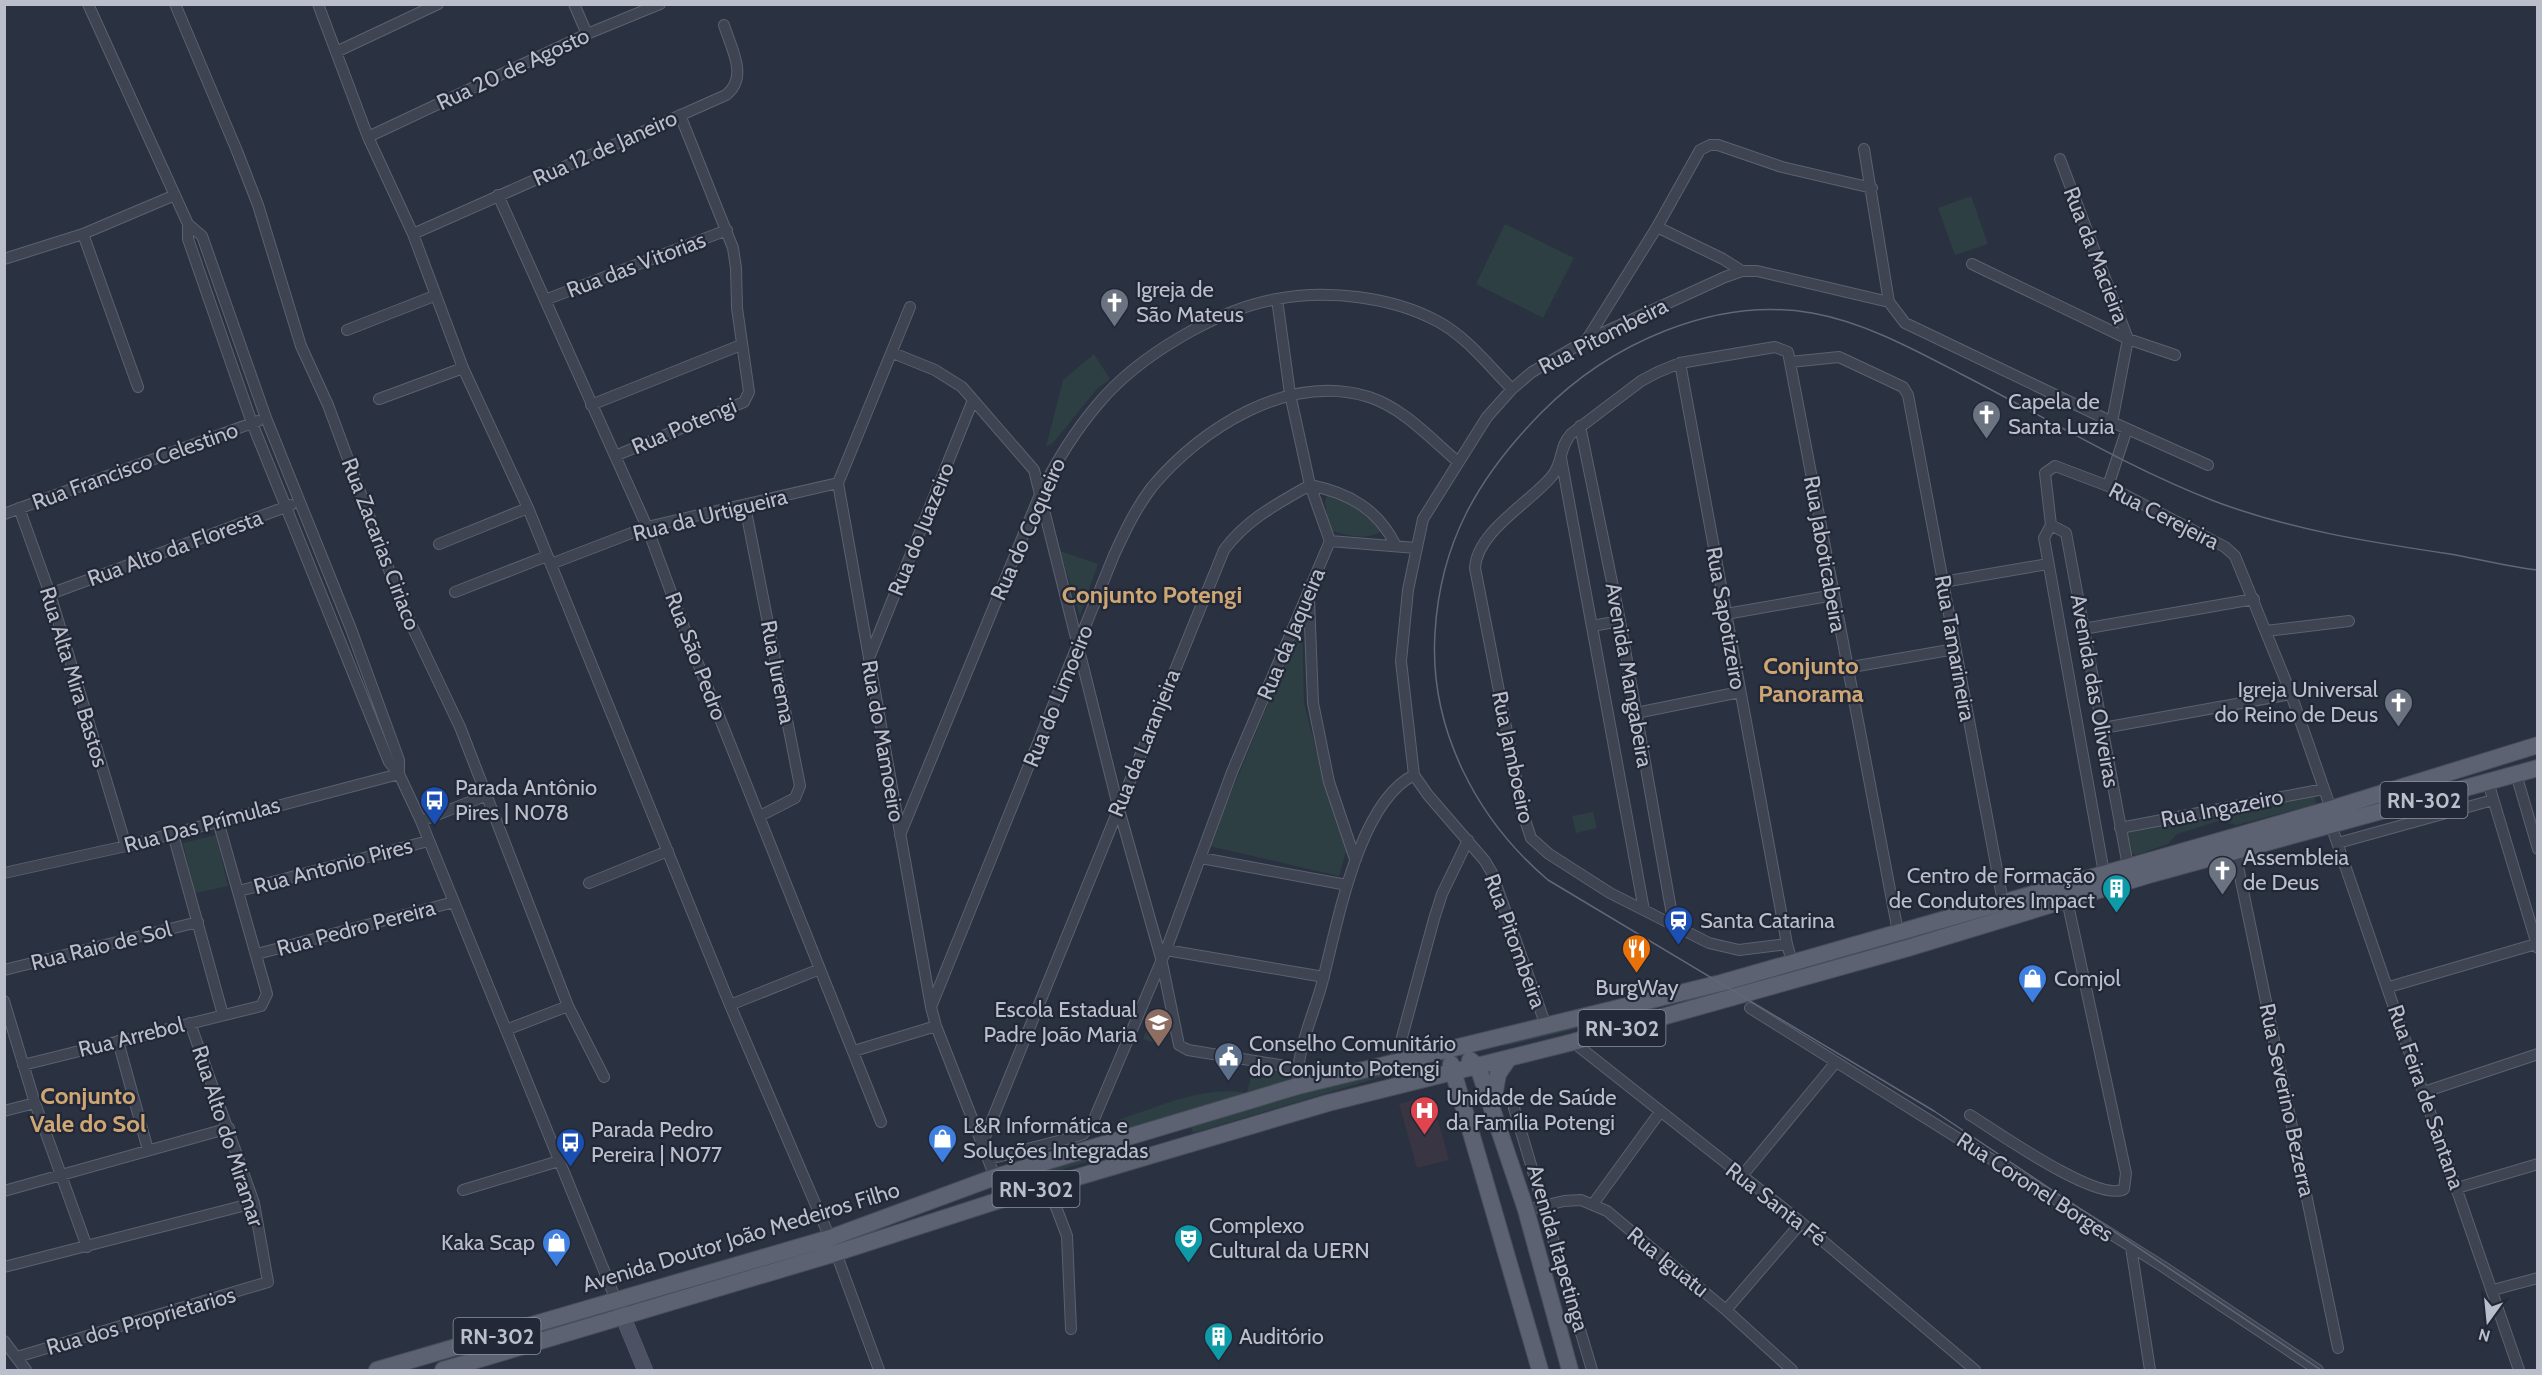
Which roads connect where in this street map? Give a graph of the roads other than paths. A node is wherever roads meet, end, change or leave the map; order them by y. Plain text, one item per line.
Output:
1 (88, 4) edge
2 (175, 4) edge
3 (318, 4) edge
4 (438, 4) edge
5 (574, 4) edge
6 (660, 4) edge
7 (724, 25) dead end
8 (587, 34) junction
9 (336, 52) junction
10 (680, 115) junction
11 (368, 137) junction
12 (1864, 149) dead end
13 (2060, 159) dead end
14 (1872, 188) junction
15 (175, 195) junction
16 (498, 195) junction
17 (188, 224) junction
18 (1656, 227) junction
19 (727, 230) junction
20 (82, 234) junction
21 (413, 234) junction
22 (4, 259) edge
23 (1972, 264) dead end
24 (1742, 271) junction
25 (434, 296) junction
26 (1277, 299) junction
27 (544, 300) junction
28 (1889, 302) junction
29 (910, 307) dead end
30 (347, 330) dead end
31 (2128, 339) junction
32 (1585, 341) junction
33 (741, 345) junction
34 (893, 353) junction
35 (2175, 355) dead end
36 (1789, 357) junction
37 (1680, 363) junction
38 (463, 368) junction
39 (138, 387) dead end
40 (1512, 388) junction
41 (1290, 394) junction
42 (379, 399) dead end
43 (973, 400) junction
44 (591, 405) junction
45 (266, 417) junction
46 (2112, 422) junction
47 (252, 423) junction
48 (1580, 426) junction
49 (2127, 429) junction
50 (615, 456) junction
51 (1561, 458) junction
52 (1457, 461) junction
53 (2208, 465) dead end
54 (2045, 476) joint
55 (838, 483) junction
56 (1310, 485) junction
57 (2108, 486) junction
58 (1041, 492) junction
59 (300, 502) junction
60 (745, 506) junction
61 (285, 507) junction
62 (19, 508) junction
63 (528, 508) junction
64 (4, 514) edge
65 (2051, 525) junction
66 (647, 527) junction
67 (1330, 541) junction
68 (439, 544) dead end
69 (1396, 546) junction
70 (1416, 548) junction
71 (549, 560) junction
72 (2048, 564) junction
73 (1943, 582) junction
74 (455, 591) dead end
75 (1309, 593) junction
76 (50, 594) junction
77 (1834, 595) junction
78 (2254, 599) junction
79 (1726, 614) junction
80 (1620, 621) junction
81 (2349, 621) dead end
82 (1592, 626) junction
83 (351, 629) junction
84 (2083, 629) junction
85 (2266, 631) junction
86 (336, 635) junction
87 (1079, 645) junction
88 (1955, 649) junction
89 (868, 658) junction
90 (1846, 668) junction
91 (1740, 692) junction
92 (2291, 694) junction
93 (1636, 713) junction
94 (2103, 728) junction
95 (2538, 745) edge
96 (2538, 752) edge
97 (2538, 768) edge
98 (399, 774) junction
99 (1414, 774) junction
100 (2516, 774) junction
101 (2488, 782) junction
102 (2324, 789) junction
103 (486, 796) junction
104 (2493, 800) junction
105 (1118, 806) junction
106 (760, 816) junction
107 (2331, 817) junction
108 (421, 820) junction
109 (218, 821) junction
110 (2120, 828) junction
111 (173, 834) junction
112 (900, 835) junction
113 (1468, 840) junction
114 (428, 841) junction
115 (2338, 843) junction
116 (126, 846) junction
117 (2538, 849) edge
118 (668, 850) junction
119 (2235, 852) junction
120 (1201, 858) junction
121 (1355, 859) junction
122 (2128, 866) junction
123 (4, 873) edge
124 (2104, 873) junction
125 (589, 884) dead end
126 (1347, 885) junction
127 (238, 891) junction
128 (2067, 900) junction
129 (454, 902) junction
130 (2003, 902) junction
131 (1644, 910) junction
132 (198, 922) junction
133 (1674, 926) junction
134 (1898, 932) junction
135 (1787, 944) junction
136 (2537, 946) edge
137 (258, 954) junction
138 (1163, 954) junction
139 (1792, 963) junction
140 (820, 969) junction
141 (4, 970) edge
142 (1324, 977) junction
143 (2389, 987) junction
144 (4, 1001) edge
145 (730, 1005) junction
146 (568, 1006) junction
147 (931, 1007) junction
148 (1750, 1008) dead end
149 (223, 1015) junction
150 (190, 1023) junction
151 (936, 1026) junction
152 (1546, 1026) junction
153 (506, 1030) junction
154 (9, 1034) edge
155 (118, 1041) junction
156 (1573, 1042) junction
157 (854, 1051) junction
158 (1454, 1051) junction
159 (2538, 1054) edge
160 (1509, 1058) junction
161 (1401, 1062) junction
162 (1836, 1062) junction
163 (23, 1065) junction
164 (1478, 1067) junction
165 (1298, 1068) junction
166 (1452, 1073) junction
167 (604, 1077) dead end
168 (1298, 1086) junction
169 (2424, 1092) junction
170 (35, 1103) junction
171 (1515, 1108) dead end
172 (4, 1111) edge
173 (1491, 1111) junction
174 (1660, 1112) junction
175 (1970, 1115) dead end
176 (881, 1122) dead end
177 (1182, 1123) junction
178 (229, 1128) junction
179 (983, 1142) junction
180 (148, 1150) junction
181 (989, 1159) junction
182 (559, 1161) junction
183 (2538, 1164) edge
184 (1023, 1168) junction
185 (1108, 1168) junction
186 (60, 1175) junction
187 (995, 1177) junction
188 (1741, 1177) junction
189 (1048, 1186) junction
190 (2457, 1188) junction
191 (464, 1190) dead end
192 (4, 1191) edge
193 (254, 1203) junction
194 (1593, 1204) junction
195 (1544, 1206) junction
196 (1526, 1210) junction
197 (948, 1216) junction
198 (1801, 1223) junction
199 (833, 1245) junction
200 (87, 1247) junction
201 (2131, 1247) junction
202 (4, 1267) edge
203 (2538, 1278) edge
204 (266, 1284) joint
205 (2493, 1290) junction
206 (616, 1300) junction
207 (1726, 1310) junction
208 (622, 1317) junction
209 (1071, 1329) dead end
210 (4, 1341) edge
211 (2338, 1348) dead end
212 (16, 1357) junction
213 (26, 1371) edge
214 (377, 1371) edge
215 (443, 1371) edge
216 (645, 1371) edge
217 (879, 1371) edge
218 (1540, 1371) edge
219 (1570, 1371) edge
220 (1592, 1371) edge
221 (1792, 1371) edge
222 (1975, 1371) edge
223 (2150, 1371) edge
224 (2318, 1371) edge
225 (2519, 1371) edge

1 - 15 street
2 - 103 street, Rua Zacarias Ciriaco
3 - 9 street
4 - 9 street
5 - 8 street
6 - 8 street, Rua 20 de Agosto
7 - 10 street, Rua 12 de Janeiro
8 - 11 street, Rua 20 de Agosto
9 - 11 street
10 - 16 street, Rua 12 de Janeiro
10 - 19 street
11 - 21 street
12 - 14 street
13 - 31 street, Rua da Macieira
14 - 18 street
14 - 28 street
15 - 17 street
15 - 20 street
16 - 21 street, Rua 12 de Janeiro
16 - 27 street, Rua São Pedro
17 - 45 street
17 - 47 street
18 - 24 street
18 - 32 street
19 - 27 street, Rua das Vitorias
19 - 33 street
20 - 22 street
20 - 39 street
21 - 25 street
23 - 31 street
24 - 28 street, Rua Pitombeira
24 - 32 street, Rua Pitombeira
25 - 30 street
25 - 38 street
26 - 40 street, Rua do Coqueiro
26 - 41 street, Rua da Jaqueira
26 - 58 street, Rua do Coqueiro
27 - 44 street, Rua São Pedro
28 - 46 street
29 - 34 street
31 - 35 street
31 - 46 street, Rua da Macieira
32 - 40 street, Rua Pitombeira
33 - 44 street
33 - 50 street, Rua Potengi
34 - 43 street
34 - 55 street
36 - 37 street
36 - 73 street, Rua Tamarineira
36 - 77 street, Rua Jaboticabeira
37 - 48 street
37 - 79 street, Rua Sapotizeiro
38 - 42 street
38 - 63 street
40 - 52 street, Rua Pitombeira
41 - 52 street, Rua do Limoeiro
41 - 56 street, Rua da Jaqueira
41 - 87 street, Rua do Limoeiro
43 - 58 street
43 - 89 street, Rua do Juazeiro
44 - 50 street, Rua São Pedro
45 - 47 street, Rua Francisco Celestino
45 - 59 street
46 - 49 street
47 - 61 street
47 - 62 street, Rua Francisco Celestino
48 - 51 street
48 - 80 street, Avenida Mangabeira
49 - 53 street
49 - 57 street
50 - 66 street, Rua São Pedro
51 - 82 street, Avenida Mangabeira
51 - 131 street, Rua Jamboeiro
52 - 70 street, Rua Pitombeira
54 - 57 street, Rua Cerejeira
54 - 65 street, Avenida das Oliveiras
55 - 60 street, Rua da Urtigueira
55 - 89 street, Rua do Mamoeiro
56 - 67 street, Rua da Jaqueira
56 - 69 street
56 - 105 street, Rua da Laranjeira
57 - 78 street, Rua Cerejeira
58 - 87 street
58 - 112 street, Rua do Coqueiro
59 - 61 street, Rua Alto da Floresta
59 - 83 street
60 - 66 street, Rua da Urtigueira
60 - 106 street, Rua Jurema
61 - 76 street, Rua Alto da Floresta
61 - 86 street
62 - 64 street, Rua Francisco Celestino
62 - 76 street, Rua Alta Mira Bastos
63 - 68 street
63 - 71 street
65 - 72 street, Avenida das Oliveiras
65 - 84 street, Avenida das Oliveiras
66 - 71 street, Rua da Urtigueira
66 - 106 street, Rua São Pedro
67 - 69 street
67 - 75 street, Rua da Jaqueira
69 - 70 street
70 - 99 street, Rua Pitombeira
71 - 74 street, Rua da Urtigueira
71 - 118 street
72 - 73 street
72 - 124 street, Avenida das Oliveiras
73 - 88 street, Rua Tamarineira
75 - 120 street, Rua da Jaqueira
75 - 121 street
76 - 116 street, Rua Alta Mira Bastos
77 - 79 street
77 - 90 street, Rua Jaboticabeira
78 - 84 street
78 - 85 street, Rua Cerejeira
79 - 91 street, Rua Sapotizeiro
80 - 82 street
80 - 93 street, Avenida Mangabeira
81 - 85 street
82 - 131 street, Avenida Mangabeira
83 - 86 street
83 - 98 street
84 - 94 street, Avenida das Oliveiras
85 - 92 street, Rua Cerejeira
86 - 98 street
87 - 105 street
87 - 147 street, Rua do Limoeiro
88 - 90 street
88 - 130 street, Rua Tamarineira
89 - 112 street, Rua do Mamoeiro
90 - 134 street, Rua Jaboticabeira
91 - 93 street
91 - 135 street, Rua Sapotizeiro
92 - 94 street
92 - 102 street, Rua Cerejeira
93 - 133 street, Avenida Mangabeira
94 - 110 street, Avenida das Oliveiras
95 - 107 main road, Avenida Doutor João Medeiros Filho / RN-302
96 - 101 main road
97 - 100 main road, Avenida Doutor João Medeiros Filho / RN-302
98 - 108 street
98 - 109 street, Rua Das Prímulas
99 - 113 street, Rua Pitombeira
99 - 121 street
100 - 101 main road, Avenida Doutor João Medeiros Filho / RN-302
100 - 117 street
101 - 104 street
101 - 107 main road, Avenida Doutor João Medeiros Filho / RN-302
102 - 107 street, Rua Cerejeira
102 - 110 street, Rua Ingazeiro
103 - 108 street
103 - 146 street, Rua Zacarias Ciriaco
104 - 115 street
104 - 136 street
105 - 138 street
105 - 179 street, Rua da Laranjeira
106 - 140 street, Rua São Pedro
107 - 115 street, Rua Feira de Santana
107 - 119 main road, Avenida Doutor João Medeiros Filho / RN-302
107 - 122 main road, Avenida Doutor João Medeiros Filho / RN-302
108 - 114 street
109 - 111 street, Rua Das Prímulas
109 - 127 street
110 - 122 street, Avenida das Oliveiras
111 - 116 street, Rua Das Prímulas
111 - 132 street
112 - 147 street, Rua do Mamoeiro
113 - 152 street, Rua Pitombeira
113 - 161 street
114 - 127 street, Rua Antonio Pires
114 - 129 street
115 - 143 street, Rua Feira de Santana
116 - 123 street, Rua Das Prímulas
118 - 125 street
118 - 145 street
119 - 128 main road, Avenida Doutor João Medeiros Filho / RN-302
119 - 211 street, Rua Severino Bezerra
120 - 126 street
120 - 138 street, Rua da Jaqueira
121 - 126 street
122 - 124 main road, Avenida Doutor João Medeiros Filho / RN-302
124 - 130 main road, Avenida Doutor João Medeiros Filho / RN-302
126 - 142 street
127 - 137 street
128 - 156 main road, Avenida Doutor João Medeiros Filho / RN-302
128 - 175 street
129 - 137 street, Rua Pedro Pereira
129 - 153 street
130 - 134 main road, Avenida Doutor João Medeiros Filho / RN-302
131 - 133 street, Rua Jamboeiro
132 - 141 street, Rua Raio de Sol
132 - 149 street
133 - 135 street, Rua Jamboeiro
134 - 139 main road, Avenida Doutor João Medeiros Filho / RN-302
135 - 139 street
136 - 143 street
137 - 149 street, Rua Arrebol
138 - 142 street
138 - 165 street
138 - 181 street, Rua da Jaqueira
139 - 152 main road, Avenida Doutor João Medeiros Filho / RN-302
140 - 145 street
140 - 157 street, Rua São Pedro
142 - 165 street
143 - 169 street, Rua Feira de Santana
144 - 154 street
145 - 199 street
146 - 153 street
146 - 167 street, Rua Zacarias Ciriaco
147 - 151 street, Rua do Mamoeiro
148 - 162 street, Rua Coronel Borges
149 - 150 street, Rua Arrebol
150 - 155 street, Rua Arrebol
150 - 178 street, Rua Alto do Miramar
151 - 157 street
151 - 179 street, Rua do Mamoeiro
152 - 158 main road, Avenida Doutor João Medeiros Filho / RN-302
153 - 182 street
154 - 163 street
155 - 163 street, Rua Arrebol
155 - 180 street
156 - 160 main road, Avenida Doutor João Medeiros Filho / RN-302
156 - 174 street, Rua Santa Fé
157 - 176 street, Rua São Pedro
158 - 161 main road, Avenida Doutor João Medeiros Filho / RN-302
158 - 164 main road
158 - 166 main road
159 - 169 street
160 - 164 main road, Avenida Doutor João Medeiros Filho / RN-302
160 - 173 main road
161 - 168 main road, Avenida Doutor João Medeiros Filho / RN-302
162 - 188 street
162 - 201 street, Rua Coronel Borges
163 - 170 street
164 - 166 main road, Avenida Doutor João Medeiros Filho / RN-302
164 - 173 main road, Avenida Itapetinga
165 - 168 street
166 - 185 main road, Avenida Doutor João Medeiros Filho / RN-302
166 - 218 main road
168 - 177 main road, Avenida Doutor João Medeiros Filho / RN-302
169 - 190 street, Rua Feira de Santana
170 - 172 street
170 - 186 street
171 - 195 street, Avenida Itapetinga
173 - 196 main road, Avenida Itapetinga
174 - 188 street, Rua Santa Fé
174 - 194 street
177 - 184 main road, Avenida Doutor João Medeiros Filho / RN-302
177 - 185 main road
178 - 180 street
178 - 193 street, Rua Alto do Miramar
179 - 181 street, Rua do Mamoeiro
180 - 186 street
181 - 187 street, Rua do Mamoeiro
182 - 191 street
182 - 206 street
183 - 190 street
184 - 187 main road, Avenida Doutor João Medeiros Filho / RN-302
184 - 197 main road
185 - 189 main road, Avenida Doutor João Medeiros Filho / RN-302
186 - 192 street
186 - 200 street
187 - 199 main road, Avenida Doutor João Medeiros Filho / RN-302
188 - 198 street, Rua Santa Fé
189 - 197 main road, Avenida Doutor João Medeiros Filho / RN-302
189 - 209 street
190 - 205 street, Rua Feira de Santana
193 - 200 street
193 - 204 street, Rua Alto do Miramar
194 - 195 street
194 - 207 street, Rua Iguatu
195 - 196 street
195 - 220 street, Avenida Itapetinga
196 - 219 main road, Avenida Itapetinga
197 - 199 main road, Avenida Doutor João Medeiros Filho / RN-302
198 - 207 street
198 - 222 street, Rua Santa Fé
199 - 206 main road, Avenida Doutor João Medeiros Filho / RN-302
199 - 208 main road, Avenida Doutor João Medeiros Filho / RN-302
199 - 217 street
200 - 202 street
201 - 223 street
201 - 224 street, Rua Coronel Borges
203 - 205 street
204 - 212 street, Rua dos Proprietarios
205 - 225 street, Rua Feira de Santana
206 - 208 main road
206 - 214 main road, Avenida Doutor João Medeiros Filho / RN-302
207 - 221 street, Rua Iguatu
208 - 215 main road, Avenida Doutor João Medeiros Filho / RN-302
208 - 216 main road
210 - 212 street
212 - 213 street

